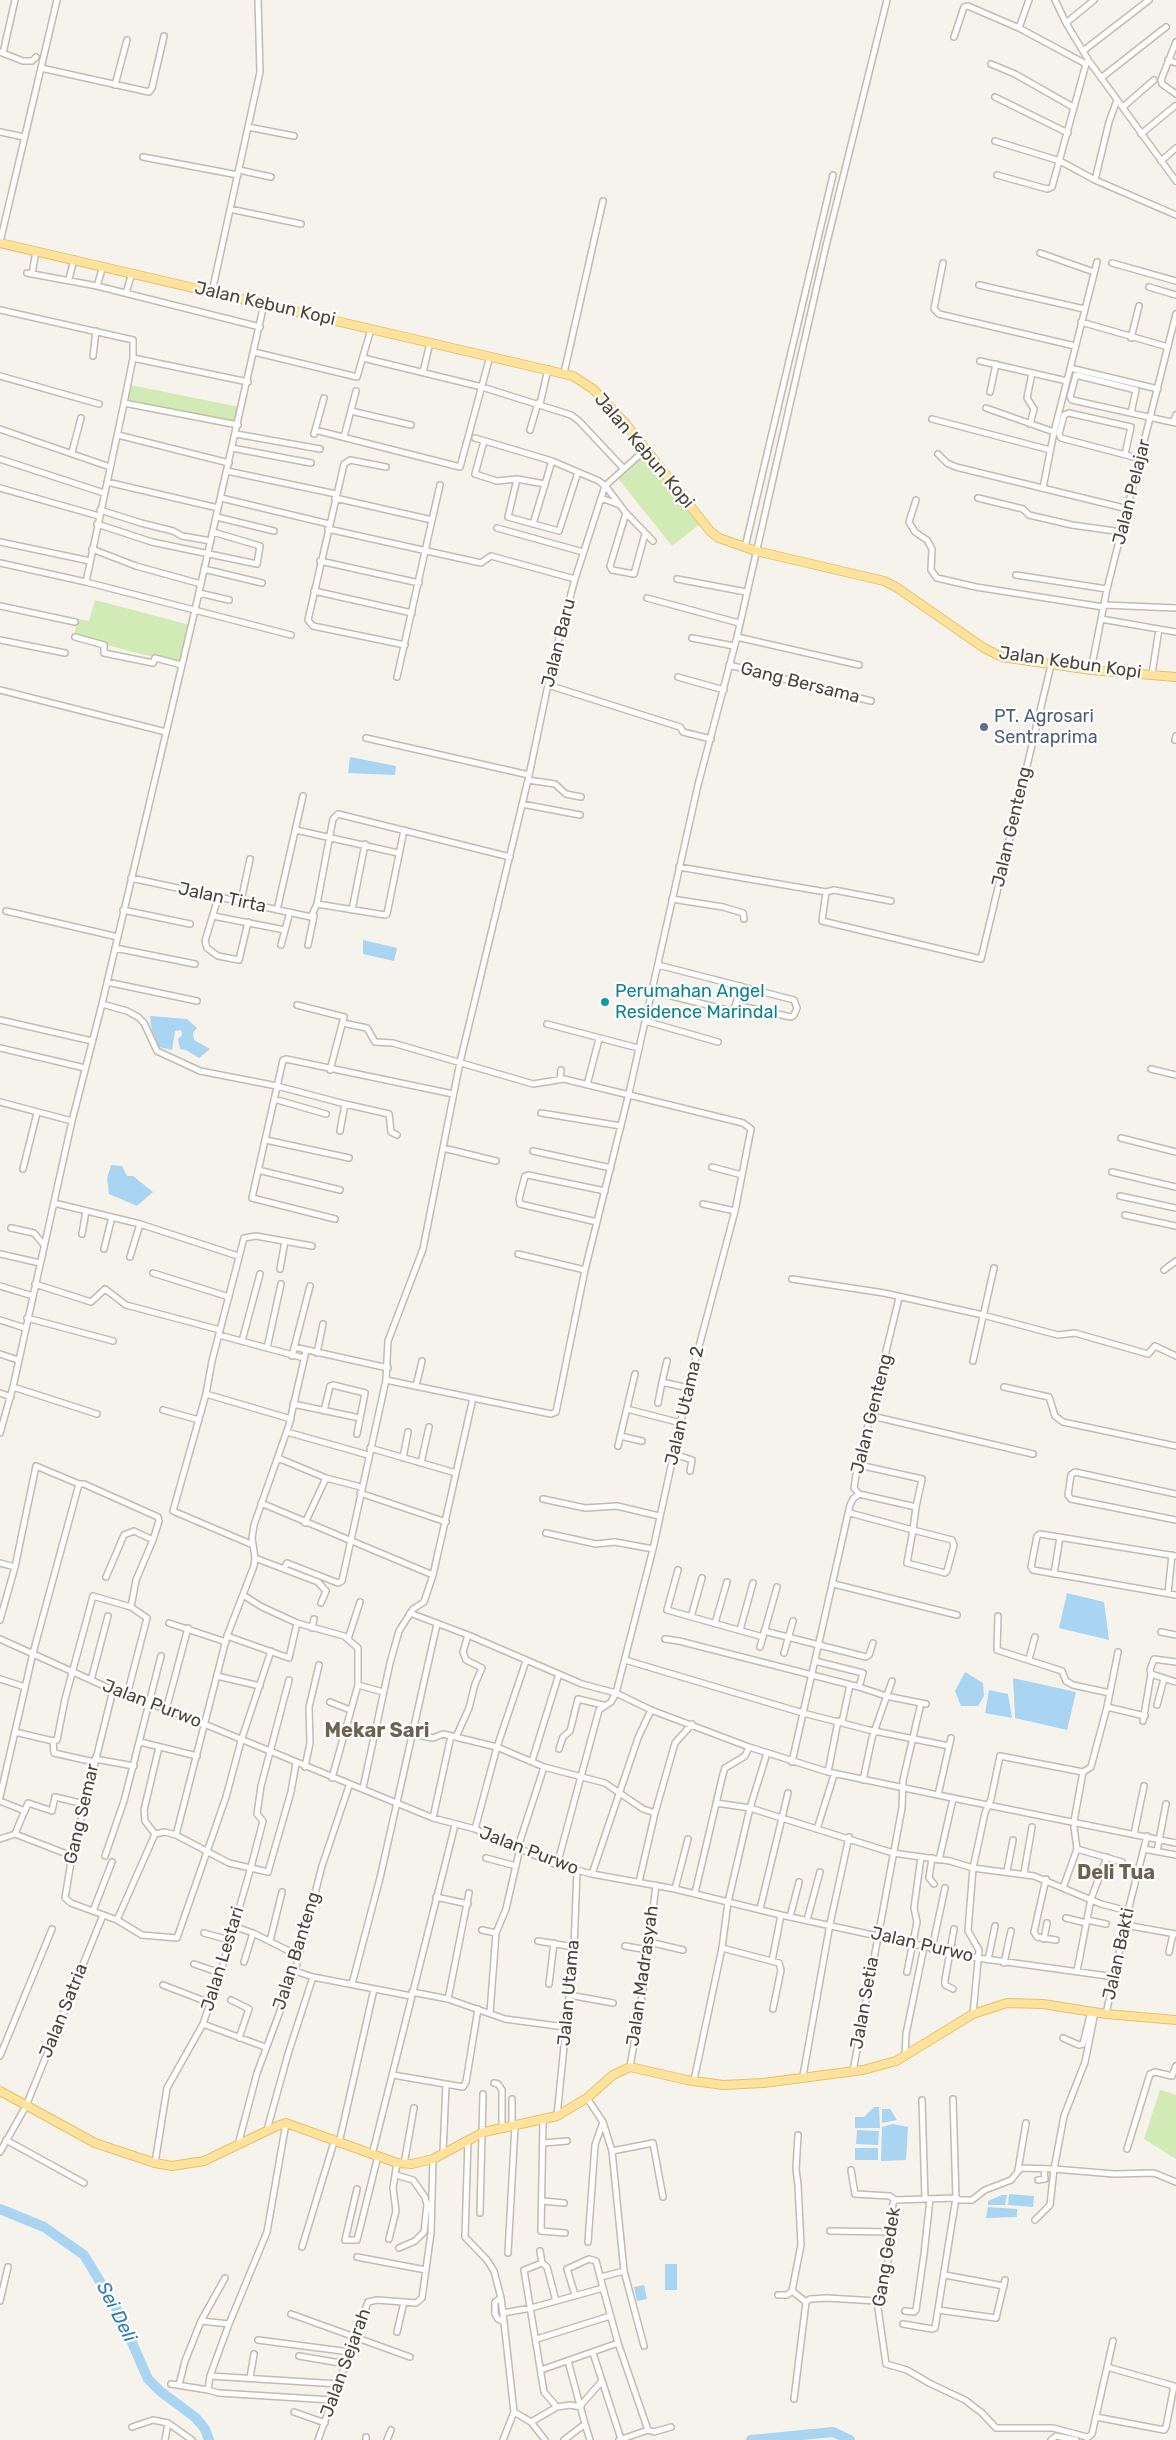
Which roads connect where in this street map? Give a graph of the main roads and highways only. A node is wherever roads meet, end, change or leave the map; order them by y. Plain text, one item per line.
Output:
1 (0, 242) edge
2 (1176, 677) edge
3 (1176, 2020) edge
4 (0, 2091) edge

1 - 2 main road, Jalan Kebun Kopi
3 - 4 main road

